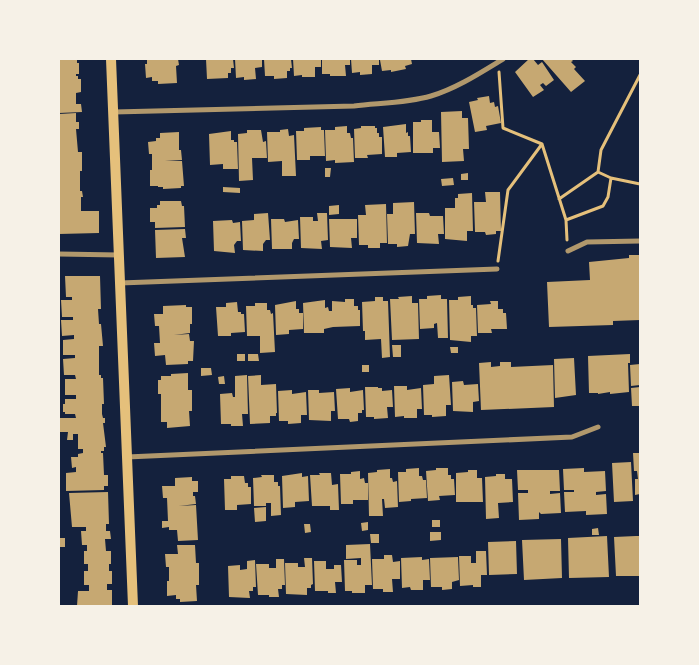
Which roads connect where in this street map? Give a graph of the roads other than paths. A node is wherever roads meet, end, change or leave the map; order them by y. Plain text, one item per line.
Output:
1 (111, 59) edge
2 (501, 60) edge
3 (113, 112) junction
4 (640, 241) edge
5 (568, 251) road end
6 (59, 254) edge
7 (119, 256) junction
8 (497, 269) road end
9 (120, 283) junction
10 (598, 427) dead end
11 (127, 457) junction
12 (133, 606) edge

1 - 3 main road
2 - 3 street
3 - 7 main road
4 - 5 street
6 - 7 street
7 - 9 main road
8 - 9 street
9 - 11 main road
10 - 11 street
11 - 12 main road

